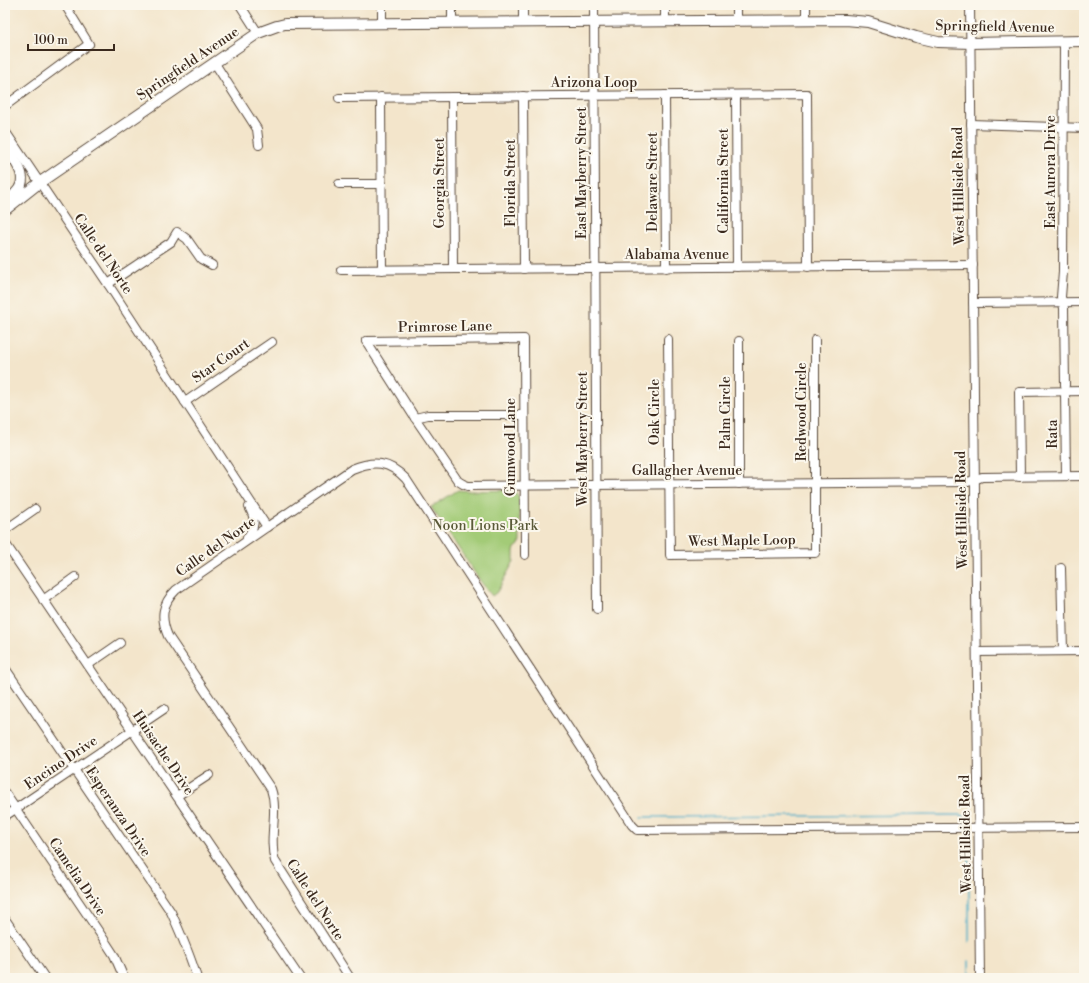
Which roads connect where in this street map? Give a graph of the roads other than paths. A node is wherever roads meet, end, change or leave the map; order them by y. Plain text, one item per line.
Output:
1 (65, 5) edge
2 (240, 5) edge
3 (382, 5) edge
4 (452, 5) edge
5 (523, 5) edge
6 (594, 5) edge
7 (665, 5) edge
8 (736, 5) edge
9 (806, 5) edge
10 (970, 5) edge
11 (806, 20) junction
12 (665, 21) junction
13 (736, 21) junction
14 (452, 22) junction
15 (523, 22) junction
16 (594, 22) junction
17 (382, 23) junction
18 (258, 33) junction
19 (1084, 41) edge
20 (1064, 42) junction
21 (971, 43) junction
22 (214, 62) junction
23 (665, 95) junction
24 (736, 95) junction
25 (523, 96) junction
26 (594, 96) junction
27 (381, 97) junction
28 (452, 97) junction
29 (339, 98) dead end
30 (5, 106) edge
31 (971, 124) junction
32 (1064, 127) junction
33 (1084, 128) edge
34 (5, 131) edge
35 (5, 139) edge
36 (259, 145) dead end
37 (39, 183) junction
38 (339, 184) dead end
39 (382, 184) junction
40 (5, 206) edge
41 (5, 210) edge
42 (212, 265) dead end
43 (973, 265) junction
44 (808, 267) junction
45 (595, 268) junction
46 (666, 268) junction
47 (737, 268) junction
48 (453, 269) junction
49 (524, 269) junction
50 (341, 270) dead end
51 (382, 270) junction
52 (108, 284) junction
53 (1084, 302) edge
54 (973, 303) junction
55 (1063, 303) junction
56 (524, 339) joint
57 (668, 339) dead end
58 (815, 340) dead end
59 (366, 341) joint
60 (739, 341) dead end
61 (272, 342) dead end
62 (1065, 388) junction
63 (1084, 392) edge
64 (185, 402) junction
65 (524, 414) junction
66 (415, 418) junction
67 (1066, 476) junction
68 (1084, 476) edge
69 (1020, 477) junction
70 (975, 479) junction
71 (814, 483) junction
72 (669, 484) junction
73 (739, 484) junction
74 (525, 485) junction
75 (597, 485) junction
76 (240, 486) junction
77 (35, 509) dead end
78 (267, 527) junction
79 (5, 530) edge
80 (5, 543) edge
81 (244, 543) junction
82 (525, 555) dead end
83 (1062, 568) dead end
84 (75, 577) dead end
85 (44, 600) junction
86 (597, 609) dead end
87 (120, 643) dead end
88 (1063, 651) junction
89 (1084, 651) edge
90 (976, 652) junction
91 (88, 665) junction
92 (5, 668) edge
93 (164, 709) dead end
94 (132, 731) junction
95 (74, 770) junction
96 (209, 775) dead end
97 (5, 793) edge
98 (177, 796) junction
99 (16, 809) junction
100 (5, 816) edge
101 (978, 827) junction
102 (1084, 827) edge
103 (5, 918) edge
104 (45, 978) edge
105 (124, 978) edge
106 (198, 978) edge
107 (300, 978) edge
108 (350, 978) edge
109 (980, 978) edge

1 - 30 street
2 - 18 street
3 - 17 street
4 - 14 street
5 - 15 street
6 - 16 street, East Mayberry Street
7 - 12 street
8 - 13 street
9 - 11 street
10 - 21 street, West Hillside Road
11 - 13 main road, Springfield Avenue
11 - 21 main road, Springfield Avenue
12 - 13 main road, Springfield Avenue
12 - 16 main road, Springfield Avenue
14 - 15 main road, Springfield Avenue
14 - 17 main road, Springfield Avenue
15 - 16 main road, Springfield Avenue
16 - 26 street, East Mayberry Street
17 - 18 main road, Springfield Avenue
18 - 22 main road, Springfield Avenue
19 - 20 main road, Springfield Avenue
20 - 21 main road, Springfield Avenue
20 - 32 street, East Aurora Drive
21 - 31 street, West Hillside Road
22 - 36 street
22 - 37 main road, Springfield Avenue
23 - 24 street, Arizona Loop
23 - 26 street, Arizona Loop
23 - 46 street, Delaware Street
24 - 44 street, Arizona Loop
24 - 47 street, California Street
25 - 26 street, Arizona Loop
25 - 28 street, Arizona Loop
25 - 49 street, Florida Street
26 - 45 street, East Mayberry Street
27 - 28 street, Arizona Loop
27 - 29 street, Arizona Loop
27 - 39 street
28 - 48 street, Georgia Street
31 - 32 street
31 - 43 street, West Hillside Road
32 - 33 street
32 - 55 street, East Aurora Drive
34 - 37 street, Calle del Norte
35 - 40 main road
37 - 41 main road, Springfield Avenue
37 - 52 street, Calle del Norte
38 - 39 street
39 - 51 street
42 - 52 street
43 - 44 street, Alabama Avenue
43 - 54 street, West Hillside Road
44 - 47 street, Alabama Avenue
45 - 46 street, Alabama Avenue
45 - 49 street, Alabama Avenue
45 - 75 street, West Mayberry Street
46 - 47 street, Alabama Avenue
48 - 49 street, Alabama Avenue
48 - 51 street, Alabama Avenue
50 - 51 street, Alabama Avenue
52 - 64 street, Calle del Norte
53 - 55 street
54 - 55 street
54 - 70 street, West Hillside Road
55 - 62 street, East Aurora Drive
56 - 59 street, Primrose Lane
56 - 65 street, Gumwood Lane
57 - 72 street, Oak Circle
58 - 71 street, Redwood Circle
59 - 66 street, Gallagher Avenue
60 - 73 street, Palm Circle
61 - 64 street, Star Court
62 - 63 street
62 - 67 street, Rata
62 - 69 street
64 - 76 street, Calle del Norte
65 - 66 street
65 - 74 street, Gumwood Lane
66 - 74 street, Gallagher Avenue
67 - 68 street, Gallagher Avenue
67 - 69 street, Gallagher Avenue
69 - 70 street, Gallagher Avenue
70 - 71 street, Gallagher Avenue
70 - 90 street, West Hillside Road
71 - 72 street, West Maple Loop
71 - 73 street, Gallagher Avenue
72 - 73 street, Gallagher Avenue
72 - 75 street, Gallagher Avenue
74 - 75 street, Gallagher Avenue
74 - 82 street, Gumwood Lane
75 - 86 street, West Mayberry Street
76 - 78 street, Calle del Norte
76 - 81 street
77 - 79 street
78 - 81 street, Calle del Norte
78 - 101 street
80 - 85 street, Huisache Drive
81 - 108 street, Calle del Norte
83 - 88 street
84 - 85 street
85 - 91 street, Huisache Drive
87 - 91 street
88 - 89 street
88 - 90 street
90 - 101 street, West Hillside Road
91 - 94 street, Huisache Drive
92 - 95 street, Esperanza Drive
93 - 94 street, Encino Drive
94 - 95 street, Encino Drive
94 - 98 street, Huisache Drive
95 - 99 street, Encino Drive
95 - 106 street, Esperanza Drive
96 - 98 street
97 - 99 street, Camelia Drive
98 - 107 street, Huisache Drive
99 - 100 street, Encino Drive
99 - 105 street, Camelia Drive
101 - 102 street
101 - 109 street, West Hillside Road
103 - 104 street

